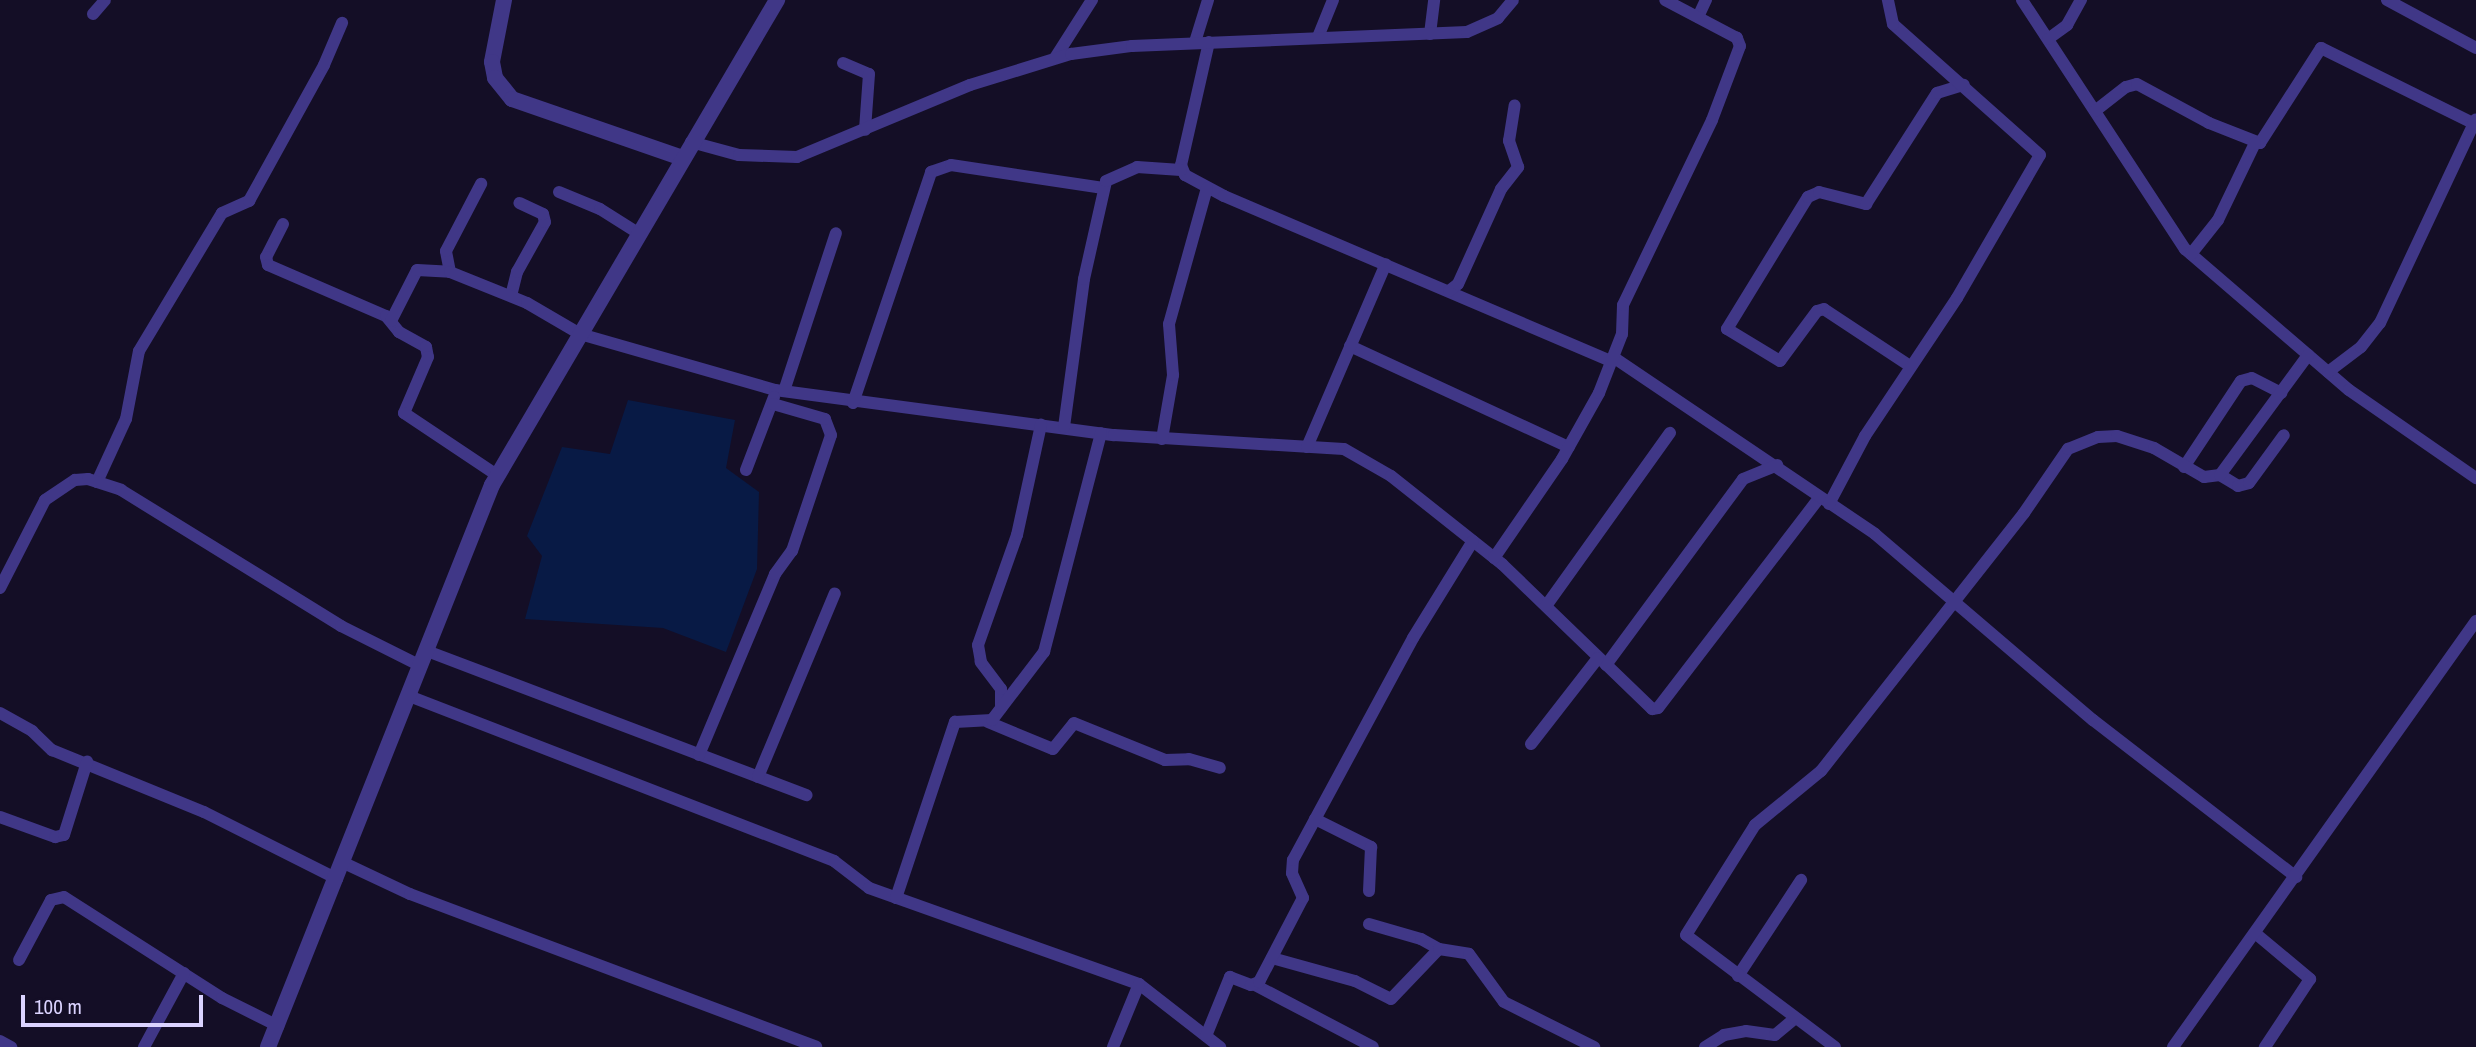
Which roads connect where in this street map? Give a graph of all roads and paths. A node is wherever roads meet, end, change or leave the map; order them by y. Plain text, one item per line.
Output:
1 (105, 0) edge
2 (504, 0) edge
3 (778, 0) edge
4 (1092, 0) edge
5 (1208, 0) edge
6 (1333, 0) edge
7 (1434, 0) edge
8 (1513, 0) edge
9 (1665, 0) edge
10 (1706, 0) edge
11 (1888, 0) edge
12 (2022, 0) edge
13 (2081, 0) edge
14 (2387, 0) edge
15 (2406, 5) edge
16 (93, 14) dead end
17 (1698, 17) junction
18 (342, 23) dead end
19 (1430, 34) junction
20 (1318, 37) junction
21 (2048, 39) junction
22 (1209, 42) junction
23 (1195, 43) junction
24 (2476, 48) edge
25 (1055, 58) junction
26 (843, 63) dead end
27 (1964, 85) junction
28 (1516, 105) dead end
29 (2095, 111) junction
30 (2475, 121) edge
31 (864, 130) junction
32 (691, 142) junction
33 (2255, 142) junction
34 (682, 158) junction
35 (1181, 170) junction
36 (481, 184) dead end
37 (1103, 188) junction
38 (1207, 188) junction
39 (559, 192) dead end
40 (519, 203) dead end
41 (283, 224) dead end
42 (638, 233) junction
43 (836, 233) dead end
44 (2191, 254) junction
45 (1386, 264) junction
46 (450, 272) junction
47 (1449, 291) junction
48 (511, 296) junction
49 (391, 321) junction
50 (580, 334) junction
51 (1350, 346) junction
52 (2308, 355) junction
53 (1612, 359) junction
54 (1910, 366) junction
55 (2328, 372) junction
56 (780, 391) junction
57 (2281, 393) junction
58 (853, 403) junction
59 (773, 404) junction
60 (1041, 425) junction
61 (1063, 427) junction
62 (1101, 433) junction
63 (1670, 433) dead end
64 (2284, 435) dead end
65 (1162, 439) junction
66 (1307, 447) junction
67 (1569, 447) junction
68 (1776, 465) junction
69 (2184, 467) junction
70 (746, 470) dead end
71 (497, 475) junction
72 (2220, 475) junction
73 (2476, 478) edge
74 (97, 482) junction
75 (1824, 501) junction
76 (1473, 541) junction
77 (1494, 558) junction
78 (6, 564) edge
79 (0, 588) edge
80 (835, 593) dead end
81 (1954, 603) junction
82 (1546, 606) junction
83 (2476, 621) edge
84 (424, 658) junction
85 (1602, 662) junction
86 (409, 696) junction
87 (1001, 709) junction
88 (0, 713) edge
89 (988, 722) junction
90 (1531, 744) dead end
91 (699, 755) junction
92 (87, 762) junction
93 (1220, 768) dead end
94 (758, 777) junction
95 (807, 795) dead end
96 (0, 817) edge
97 (1315, 819) junction
98 (344, 863) junction
99 (2295, 877) junction
100 (337, 879) junction
101 (1801, 880) dead end
102 (1369, 891) dead end
103 (896, 898) junction
104 (1368, 924) dead end
105 (2255, 933) junction
106 (1439, 949) junction
107 (1272, 958) junction
108 (19, 960) dead end
109 (184, 973) junction
110 (1738, 975) junction
111 (1139, 984) junction
112 (1255, 985) junction
113 (1795, 1018) junction
114 (278, 1026) junction
115 (1206, 1036) junction
116 (0, 1041) edge
117 (810, 1046) edge
118 (11, 1047) edge
119 (144, 1047) edge
120 (268, 1047) edge
121 (1114, 1047) edge
122 (1220, 1047) edge
123 (1373, 1047) edge
124 (1594, 1047) edge
125 (1705, 1047) edge
126 (1835, 1047) edge
127 (2173, 1047) edge
128 (2265, 1047) edge

1 - 16 street
2 - 34 street
3 - 32 street
4 - 25 street
5 - 23 street
6 - 20 street
7 - 19 street
8 - 19 street
9 - 17 street
10 - 17 street
11 - 27 street
12 - 21 street
13 - 21 street
14 - 15 street
15 - 24 street
17 - 53 street
18 - 74 street
19 - 20 street
20 - 22 street
21 - 29 street
22 - 23 street
22 - 35 street
23 - 25 street
25 - 31 street
26 - 31 street
27 - 54 street
27 - 54 street
28 - 47 street
29 - 33 street
29 - 44 street
30 - 33 street
30 - 55 street
31 - 32 street
32 - 34 street
33 - 44 street
34 - 42 street
35 - 37 street
35 - 38 street
36 - 46 street
37 - 58 street
37 - 61 street
38 - 45 street
38 - 65 street
39 - 42 street
40 - 48 street
41 - 49 street
42 - 50 street
43 - 56 street
44 - 52 street
45 - 47 street
45 - 51 street
46 - 48 street
46 - 49 street
47 - 53 street
48 - 50 street
49 - 71 street
50 - 56 street
50 - 71 street
51 - 66 street
51 - 67 street
52 - 55 street
52 - 57 street
53 - 67 street
53 - 68 street
54 - 75 street
55 - 73 street
56 - 58 street
56 - 59 street
57 - 69 street
57 - 72 street
58 - 60 street
59 - 70 street
59 - 91 street
60 - 61 street
60 - 87 street
61 - 62 street
62 - 65 street
62 - 87 street
63 - 82 street
64 - 72 street
65 - 66 street
66 - 76 street
67 - 77 street
68 - 75 street
68 - 85 street
69 - 72 street
69 - 81 street
71 - 84 street
74 - 78 street
74 - 84 street
75 - 81 street
75 - 85 street
76 - 77 street
76 - 97 street
77 - 82 street
78 - 79 street
80 - 94 street
81 - 99 street
81 - 110 street
82 - 85 street
83 - 99 street
84 - 86 street
84 - 91 street
85 - 90 street
86 - 98 street
86 - 103 street
87 - 89 street
88 - 92 street
89 - 93 street
89 - 103 street
91 - 94 street
92 - 96 street
92 - 100 street
94 - 95 street
97 - 102 street
97 - 107 street
98 - 100 street
98 - 117 street
99 - 105 street
100 - 114 street
101 - 110 street
103 - 111 street
104 - 106 street
105 - 127 street
105 - 128 street
106 - 107 street
106 - 124 street
107 - 112 street
108 - 109 street
109 - 114 street
109 - 119 street
110 - 113 street
111 - 115 street
111 - 121 street
112 - 115 street
112 - 123 street
113 - 125 street
113 - 126 street
114 - 120 street
115 - 122 street
116 - 118 street

